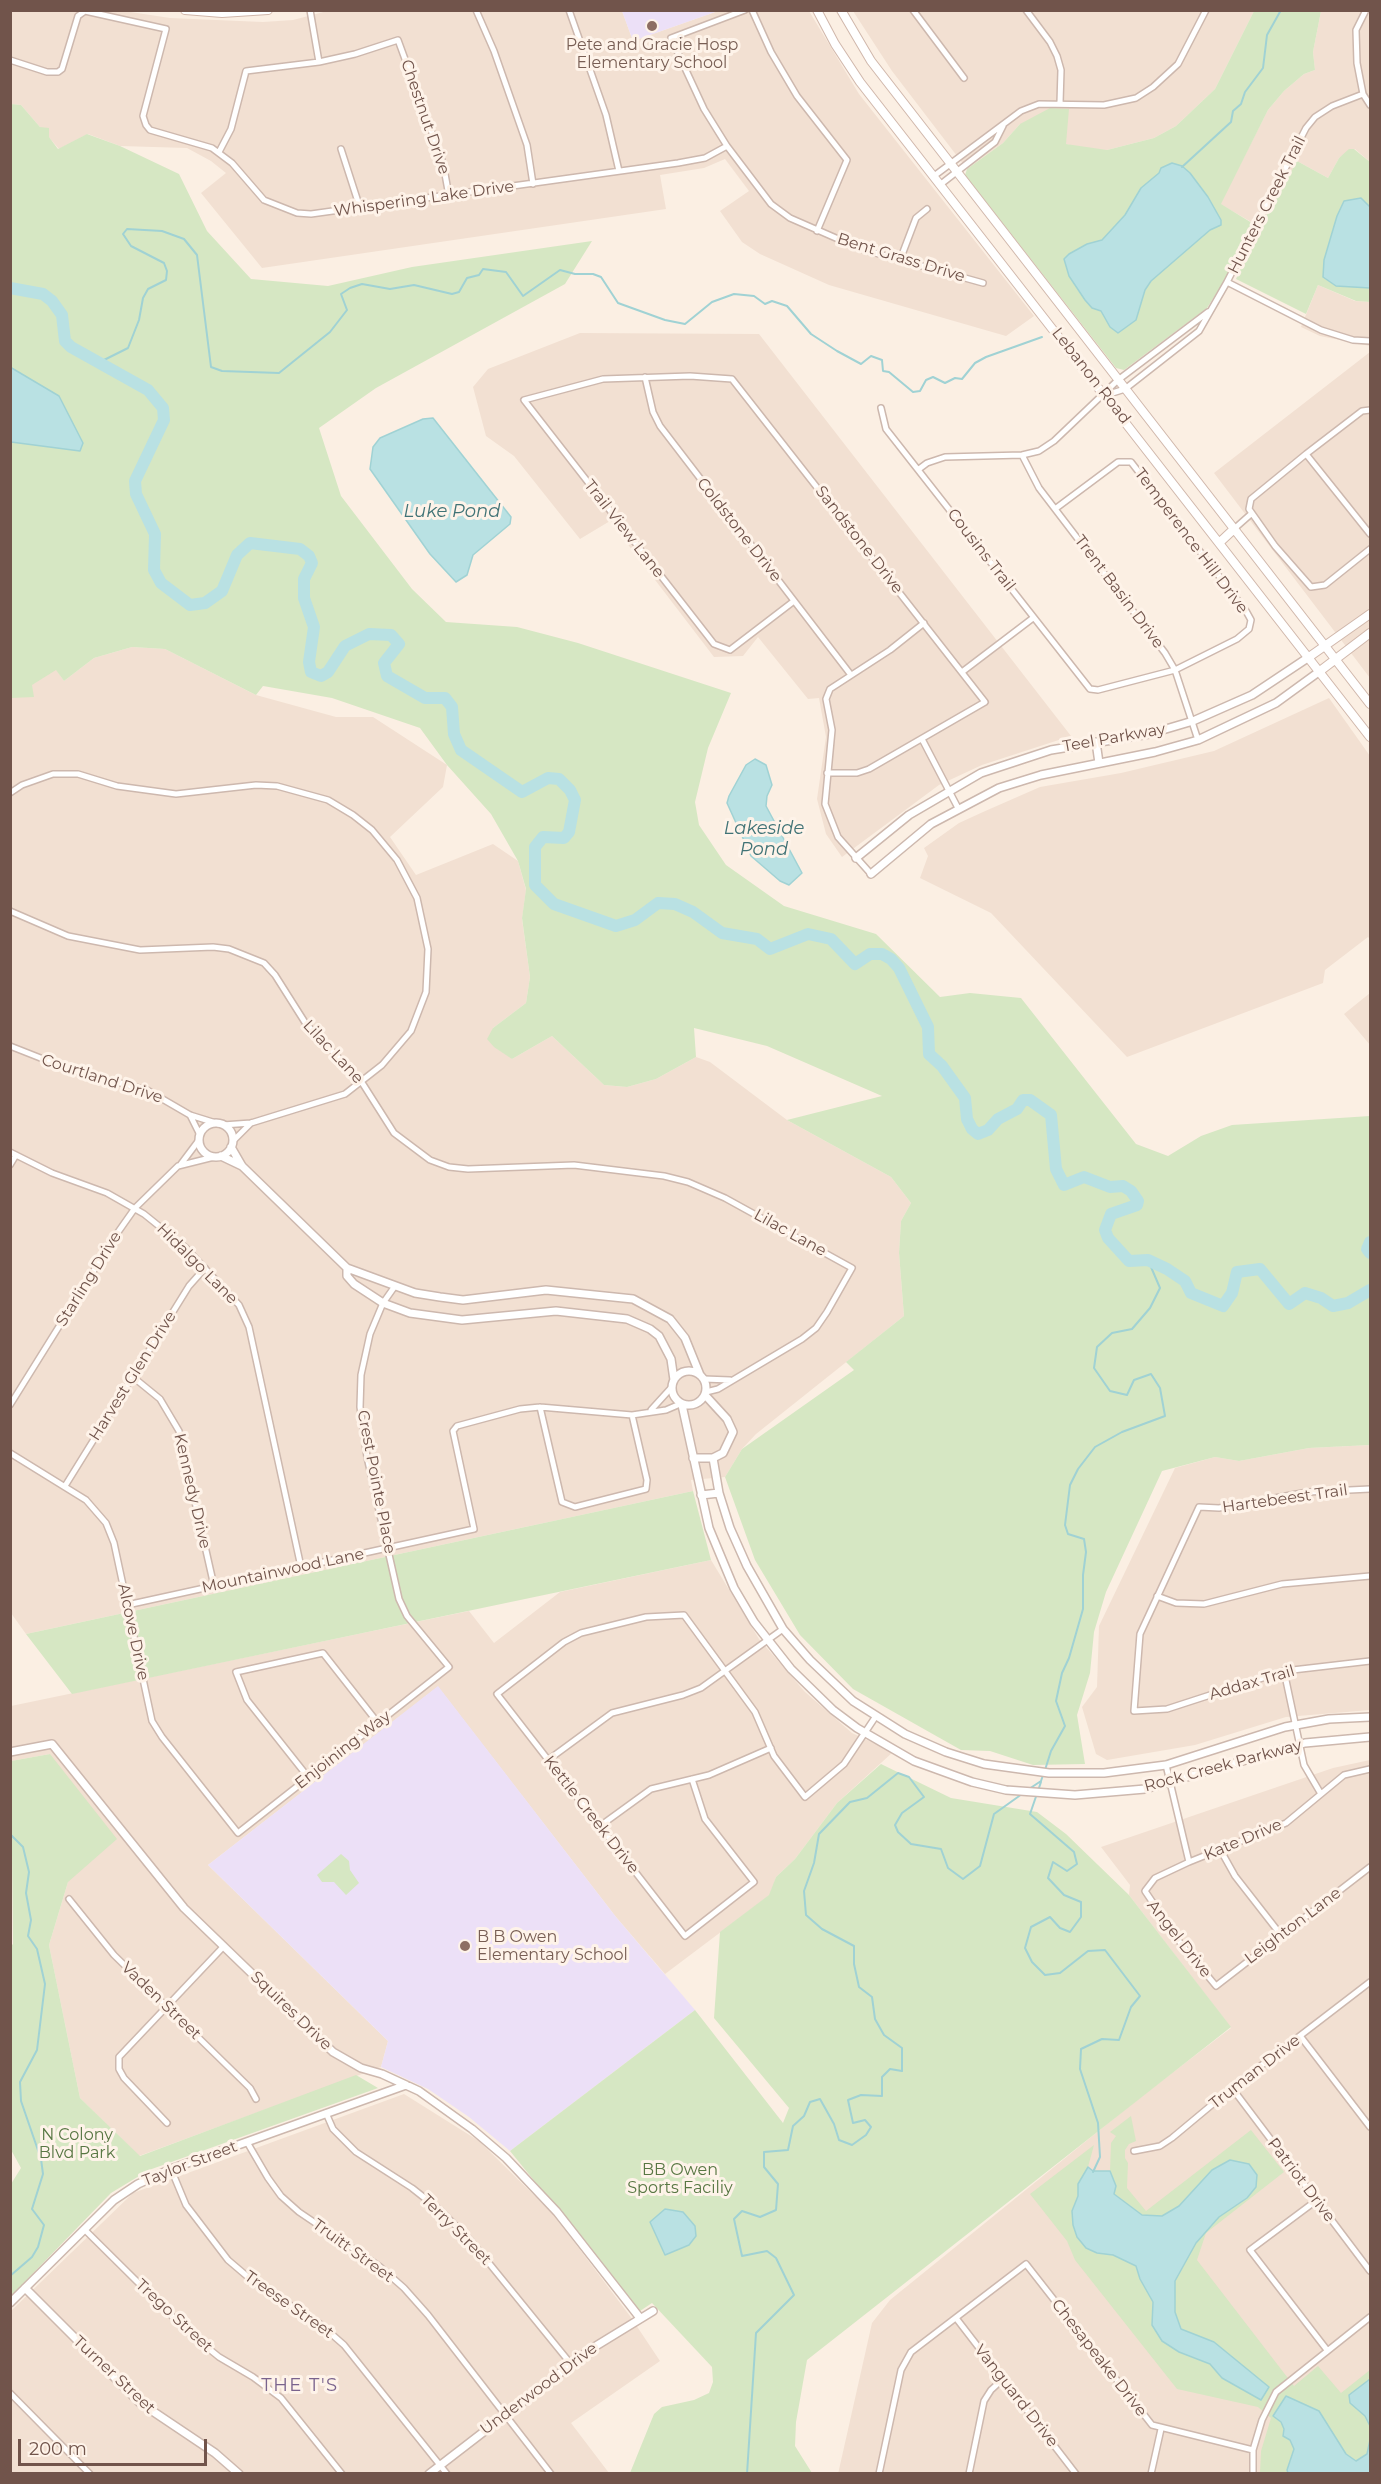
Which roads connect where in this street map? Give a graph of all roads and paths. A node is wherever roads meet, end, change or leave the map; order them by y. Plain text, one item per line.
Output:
1 (185, 10) edge
2 (268, 10) edge
3 (310, 10) edge
4 (476, 10) edge
5 (569, 10) edge
6 (745, 10) edge
7 (752, 10) edge
8 (817, 10) edge
9 (840, 10) edge
10 (913, 10) edge
11 (1026, 10) edge
12 (1206, 10) edge
13 (1366, 10) edge
14 (10, 60) edge
15 (319, 62) junction
16 (963, 78) dead end
17 (1363, 94) junction
18 (1060, 103) junction
19 (1371, 105) edge
20 (1003, 126) junction
21 (727, 146) junction
22 (341, 149) dead end
23 (219, 152) junction
24 (951, 163) junction
25 (619, 171) junction
26 (957, 171) junction
27 (934, 176) junction
28 (533, 184) junction
29 (941, 184) junction
30 (449, 196) junction
31 (360, 208) junction
32 (927, 209) dead end
33 (817, 231) junction
34 (900, 260) junction
35 (1227, 282) junction
36 (983, 283) dead end
37 (1212, 309) junction
38 (1371, 340) edge
39 (645, 377) junction
40 (1118, 380) junction
41 (1125, 389) junction
42 (1106, 395) junction
43 (881, 408) dead end
44 (1371, 410) edge
45 (1022, 454) junction
46 (1306, 454) junction
47 (919, 470) junction
48 (1055, 510) junction
49 (1251, 514) junction
50 (1234, 529) junction
51 (1371, 534) edge
52 (1219, 543) junction
53 (1371, 549) edge
54 (794, 601) junction
55 (1371, 614) edge
56 (1034, 618) junction
57 (924, 623) junction
58 (1371, 633) edge
59 (1326, 646) junction
60 (1309, 657) junction
61 (1336, 659) junction
62 (1175, 670) junction
63 (1320, 671) junction
64 (962, 672) junction
65 (851, 675) junction
66 (1371, 705) edge
67 (1193, 721) junction
68 (1371, 737) edge
69 (922, 739) junction
70 (1198, 740) junction
71 (1096, 742) junction
72 (1099, 763) junction
73 (827, 773) junction
74 (949, 790) junction
75 (10, 794) edge
76 (958, 808) junction
77 (856, 858) junction
78 (872, 874) joint
79 (10, 911) edge
80 (10, 1046) edge
81 (363, 1082) junction
82 (190, 1115) junction
83 (251, 1123) junction
84 (221, 1124) junction
85 (199, 1137) junction
86 (232, 1144) junction
87 (13, 1154) edge
88 (218, 1157) junction
89 (10, 1165) edge
90 (180, 1166) junction
91 (242, 1166) junction
92 (135, 1208) junction
93 (205, 1268) junction
94 (346, 1268) junction
95 (395, 1286) junction
96 (383, 1303) junction
97 (133, 1377) junction
98 (702, 1377) junction
99 (731, 1380) junction
100 (672, 1384) junction
101 (706, 1394) junction
102 (681, 1404) junction
103 (10, 1405) edge
104 (540, 1407) junction
105 (650, 1411) junction
106 (632, 1415) junction
107 (10, 1453) edge
108 (693, 1458) junction
109 (713, 1458) junction
110 (65, 1486) junction
111 (1371, 1489) edge
112 (719, 1493) junction
113 (701, 1495) junction
114 (388, 1548) junction
115 (302, 1567) junction
116 (1371, 1576) edge
117 (214, 1586) junction
118 (1157, 1596) junction
119 (127, 1605) junction
120 (783, 1629) junction
121 (767, 1640) junction
122 (1371, 1661) edge
123 (449, 1667) joint
124 (725, 1671) junction
125 (1284, 1671) junction
126 (876, 1716) junction
127 (1371, 1717) edge
128 (378, 1723) junction
129 (1295, 1725) junction
130 (865, 1733) junction
131 (1371, 1737) edge
132 (1299, 1745) junction
133 (771, 1748) junction
134 (10, 1752) edge
135 (548, 1760) junction
136 (1166, 1765) junction
137 (1371, 1769) edge
138 (308, 1778) junction
139 (692, 1779) junction
140 (1169, 1782) junction
141 (1321, 1794) junction
142 (600, 1826) junction
143 (238, 1833) joint
144 (1221, 1851) junction
145 (1189, 1862) junction
146 (1371, 1867) edge
147 (1144, 1891) joint
148 (69, 1899) dead end
149 (1281, 1935) junction
150 (224, 1946) junction
151 (1371, 1983) edge
152 (1216, 1986) joint
153 (165, 2006) junction
154 (1301, 2037) junction
155 (406, 2085) junction
156 (1232, 2088) junction
157 (256, 2099) dead end
158 (326, 2114) junction
159 (167, 2122) dead end
160 (1371, 2127) edge
161 (247, 2142) junction
162 (1134, 2151) dead end
163 (171, 2169) junction
164 (1317, 2200) junction
165 (84, 2229) junction
166 (1371, 2271) edge
167 (25, 2288) junction
168 (10, 2303) edge
169 (653, 2311) dead end
170 (1371, 2317) edge
171 (640, 2318) junction
172 (956, 2318) junction
173 (1327, 2350) junction
174 (571, 2364) junction
175 (1003, 2379) junction
176 (10, 2393) edge
177 (506, 2414) junction
178 (1161, 2429) junction
179 (1253, 2450) junction
180 (440, 2465) junction
181 (1074, 2473) edge
182 (90, 2474) edge
183 (239, 2474) edge
184 (342, 2474) edge
185 (429, 2474) edge
186 (447, 2474) edge
187 (551, 2474) edge
188 (879, 2474) edge
189 (969, 2474) edge
190 (1151, 2474) edge
191 (1253, 2474) edge

1 - 2 main road
3 - 15 street
4 - 28 street
5 - 25 street
6 - 21 street, Bent Grass Drive
7 - 33 street
8 - 27 main road, Lebanon Road
9 - 24 main road, Lebanon Road
10 - 16 street
11 - 18 street
12 - 18 street
13 - 17 street
14 - 23 street, Whispering Lake Drive
15 - 23 street
15 - 30 street, Chestnut Drive
17 - 19 street
17 - 35 street, Hunters Creek Trail
18 - 20 street
20 - 24 street
20 - 26 street
21 - 25 street, Whispering Lake Drive
21 - 33 street, Bent Grass Drive
22 - 31 street
23 - 31 street, Whispering Lake Drive
24 - 26 main road, Lebanon Road
24 - 27 street
25 - 28 street, Whispering Lake Drive
26 - 29 street
26 - 40 main road, Lebanon Road
27 - 29 main road, Lebanon Road
28 - 30 street, Whispering Lake Drive
29 - 42 main road, Lebanon Road
30 - 31 street, Whispering Lake Drive
32 - 34 street
33 - 34 street, Bent Grass Drive
34 - 36 street, Bent Grass Drive
35 - 37 street, Hunters Creek Trail
35 - 38 street
37 - 40 street, Hunters Creek Trail
37 - 41 street, Hunters Creek Trail
39 - 54 street, Coldstone Drive
39 - 54 street, Trail View Lane
39 - 57 street, Sandstone Drive
40 - 41 main road, Lebanon Road
40 - 42 street, Hunters Creek Trail
41 - 42 street, Hunters Creek Trail
41 - 50 main road, Lebanon Road
42 - 45 street, Hunters Creek Trail
42 - 52 main road, Lebanon Road
43 - 47 street, Cousins Trail
44 - 46 street
45 - 47 street, Hunters Creek Trail
45 - 48 street, Trent Basin Drive
46 - 49 street
46 - 51 street
47 - 56 street, Cousins Trail
48 - 62 street, Trent Basin Drive
48 - 62 street, Temperence Hill Drive
49 - 50 street
49 - 53 street
50 - 52 main road
50 - 59 main road, Lebanon Road
52 - 60 main road, Lebanon Road
54 - 65 street, Coldstone Drive
55 - 59 main road, Teel Parkway
56 - 62 street, Cousins Trail
56 - 64 street
57 - 64 street, Sandstone Drive
57 - 65 street
58 - 61 main road, Teel Parkway
59 - 60 main road, Teel Parkway
59 - 61 main road, Lebanon Road
60 - 63 main road, Lebanon Road
60 - 67 street, Teel Parkway
61 - 63 main road, Teel Parkway
61 - 66 main road, Lebanon Road
62 - 67 street, Trent Basin Drive
63 - 68 main road, Lebanon Road
63 - 70 street, Teel Parkway
64 - 69 street, Sandstone Drive
65 - 73 street
67 - 70 street, Trent Basin Drive
67 - 71 street, Teel Parkway
69 - 73 street
69 - 74 street
70 - 72 street, Teel Parkway
71 - 72 street
71 - 74 street, Teel Parkway
72 - 76 street, Teel Parkway
73 - 77 street
74 - 76 street
74 - 77 street, Teel Parkway
75 - 81 street
76 - 78 street, Teel Parkway
77 - 78 street
79 - 81 street, Lilac Lane
80 - 82 street, Courtland Drive
81 - 83 street
81 - 99 street, Lilac Lane
82 - 84 street, Courtland Drive
82 - 85 street
83 - 84 street
83 - 86 street
84 - 85 street
84 - 86 street
85 - 88 street
85 - 90 street, Starling Drive
86 - 88 street
86 - 91 street
87 - 89 street
87 - 92 street, Hidalgo Lane
88 - 90 street, Starling Drive
88 - 91 street
90 - 92 street, Starling Drive
91 - 94 street
92 - 93 street, Hidalgo Lane
92 - 103 street, Starling Drive
93 - 97 street, Harvest Glen Drive
93 - 115 street, Hidalgo Lane
94 - 95 street
94 - 96 street
95 - 96 street, Crest Pointe Place
95 - 98 street
96 - 100 street
96 - 114 street, Crest Pointe Place
97 - 110 street, Harvest Glen Drive
97 - 117 street, Kennedy Drive
98 - 99 street
98 - 100 street
98 - 101 street
99 - 101 street
100 - 102 street
100 - 105 street
101 - 102 street
101 - 109 street
102 - 105 street
102 - 108 street, Rock Creek Parkway
104 - 106 street
104 - 106 street
104 - 114 street, Mountainwood Lane
105 - 106 street
107 - 110 street, Alcove Drive
108 - 109 street
108 - 113 street, Rock Creek Parkway
109 - 112 street, Rock Creek Parkway
110 - 119 street, Alcove Drive
111 - 118 street, Hartebeest Trail
112 - 113 street
112 - 120 street, Rock Creek Parkway
113 - 121 street, Rock Creek Parkway
114 - 115 street, Mountainwood Lane
114 - 123 street, Crest Pointe Place
115 - 117 street, Mountainwood Lane
116 - 118 street
117 - 119 street, Mountainwood Lane
118 - 125 street, Addax Trail
119 - 143 street, Alcove Drive
120 - 121 street
120 - 126 street, Rock Creek Parkway
121 - 124 street
121 - 130 street, Rock Creek Parkway
122 - 125 street, Addax Trail
123 - 128 street, Enjoining Way
124 - 133 street
124 - 135 street
124 - 135 street, Kettle Creek Drive
125 - 129 street
126 - 130 street
126 - 136 street, Rock Creek Parkway
127 - 129 street, Rock Creek Parkway
128 - 138 street, Enjoining Way
128 - 138 street
129 - 132 street
129 - 136 street, Rock Creek Parkway
130 - 133 street
130 - 140 street, Rock Creek Parkway
131 - 132 street, Rock Creek Parkway
132 - 140 street, Rock Creek Parkway
132 - 141 street
133 - 139 street
134 - 150 street, Squires Drive
135 - 142 street, Kettle Creek Drive
136 - 140 street
137 - 141 street, Kate Drive
138 - 143 street, Enjoining Way
139 - 142 street
139 - 142 street, Kettle Creek Drive
140 - 145 street
141 - 144 street, Kate Drive
144 - 145 street, Kate Drive
144 - 149 street
145 - 147 street, Kate Drive
146 - 149 street, Leighton Lane
147 - 152 street, Angel Drive
148 - 153 street, Vaden Street
149 - 152 street, Leighton Lane
150 - 153 street
150 - 155 street, Squires Drive
151 - 154 street, Truman Drive
153 - 157 street, Vaden Street
153 - 159 street
154 - 156 street, Truman Drive
154 - 160 street
155 - 158 street, Taylor Street
155 - 171 street, Squires Drive
156 - 162 street, Truman Drive
156 - 164 street, Patriot Drive
158 - 161 street, Taylor Street
158 - 174 street, Terry Street
161 - 163 street, Taylor Street
161 - 177 street, Truitt Street
163 - 165 street, Taylor Street
163 - 180 street, Treese Street
164 - 166 street, Patriot Drive
164 - 173 street
165 - 167 street, Taylor Street
165 - 184 street, Trego Street
167 - 168 street, Taylor Street
167 - 183 street, Turner Street
169 - 171 street, Underwood Drive
170 - 173 street
171 - 174 street, Underwood Drive
172 - 175 street, Vanguard Drive
172 - 178 street, Chesapeake Drive
172 - 188 street
173 - 179 street
174 - 177 street, Underwood Drive
175 - 181 street, Vanguard Drive
175 - 189 street
176 - 182 street
177 - 180 street, Underwood Drive
177 - 187 street, Truitt Street
178 - 179 street, Chesapeake Drive
178 - 190 street
179 - 191 street
180 - 185 street, Underwood Drive
180 - 186 street, Treese Street

